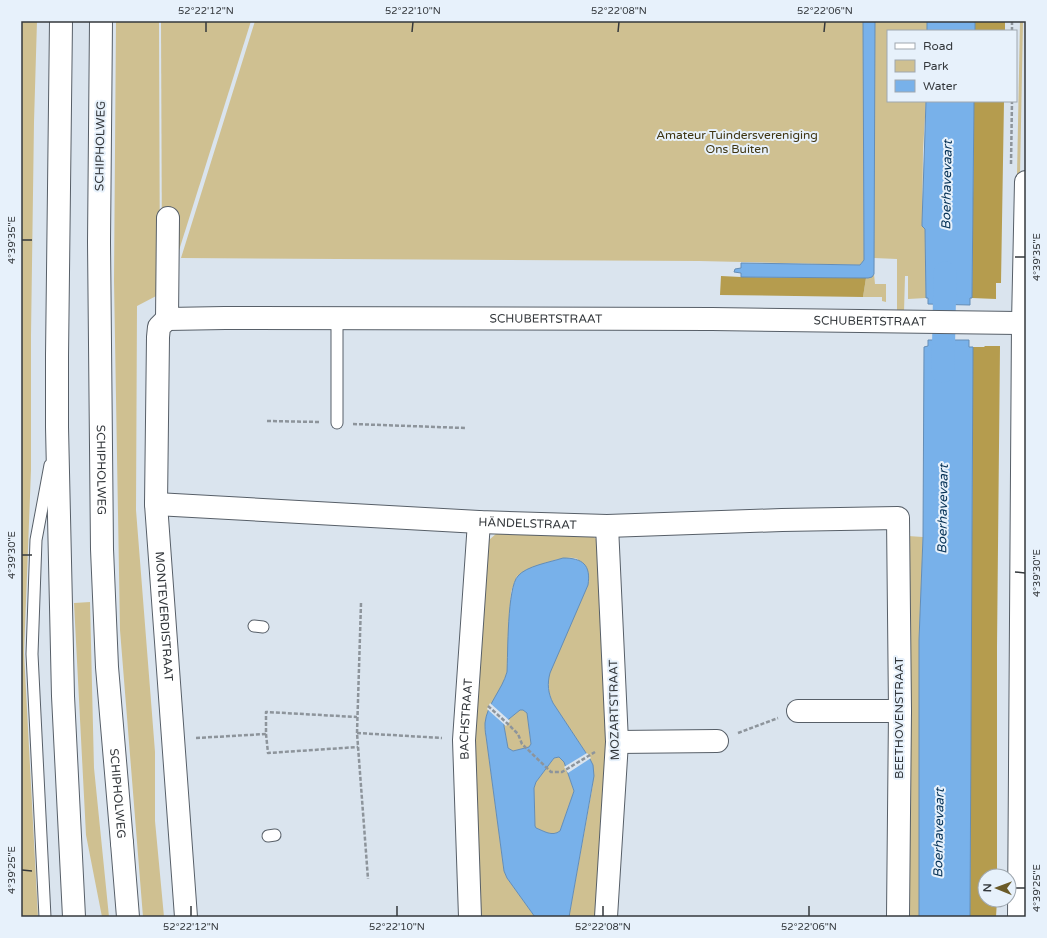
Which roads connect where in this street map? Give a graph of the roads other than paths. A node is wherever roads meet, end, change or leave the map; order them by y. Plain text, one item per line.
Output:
1 (61, 21) edge
2 (101, 21) edge
3 (1026, 182) edge
4 (168, 218) dead end
5 (337, 318) junction
6 (167, 319) junction
7 (1024, 323) edge
8 (338, 423) road end
9 (57, 427) junction
10 (156, 504) junction
11 (898, 518) joint
12 (479, 522) junction
13 (607, 526) junction
14 (798, 711) road end
15 (900, 711) junction
16 (1023, 716) edge
17 (617, 742) junction
18 (717, 742) road end
19 (45, 917) edge
20 (74, 917) edge
21 (128, 917) edge
22 (186, 917) edge
23 (470, 917) edge
24 (606, 917) edge
25 (898, 917) edge
26 (1019, 917) edge

1 - 9 main road
2 - 21 main road, SCHIPHOLWEG
3 - 7 main road
4 - 6 main road
5 - 6 main road, SCHUBERTSTRAAT
5 - 7 main road, SCHUBERTSTRAAT
5 - 8 lane
6 - 10 main road, MONTEVERDISTRAAT
7 - 16 main road
9 - 19 lane
9 - 20 main road
10 - 12 main road, HÄNDELSTRAAT
10 - 22 main road, MONTEVERDISTRAAT
11 - 13 main road, HÄNDELSTRAAT
11 - 15 main road, BEETHOVENSTRAAT
12 - 13 main road, HÄNDELSTRAAT
12 - 23 main road, BACHSTRAAT
13 - 17 main road, MOZARTSTRAAT
14 - 15 main road
15 - 25 main road, BEETHOVENSTRAAT
16 - 26 main road
17 - 18 main road
17 - 24 main road, MOZARTSTRAAT

